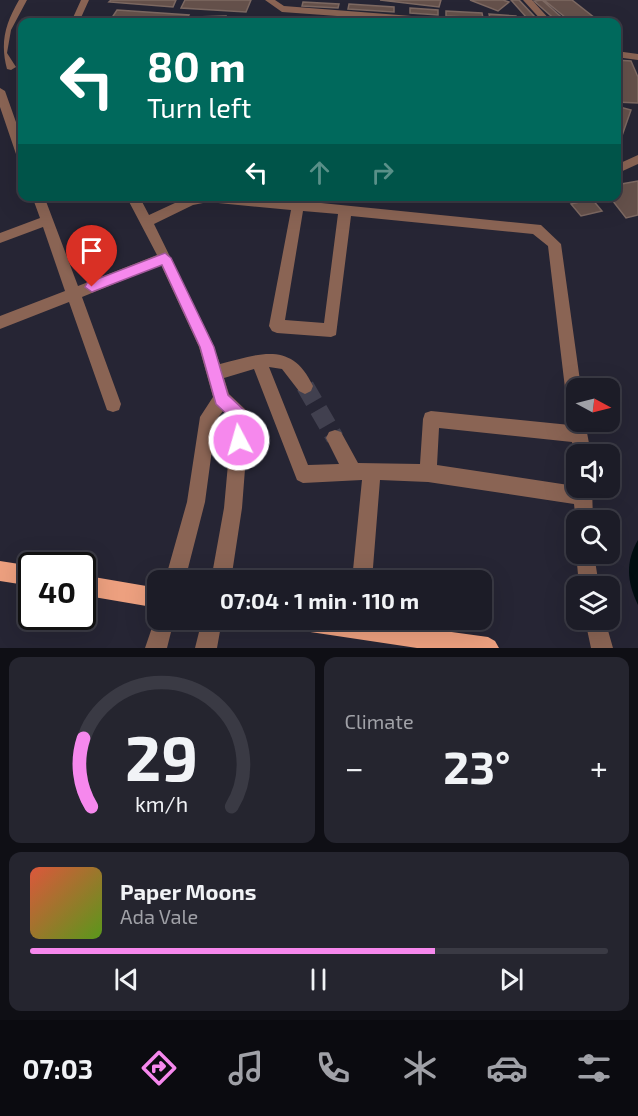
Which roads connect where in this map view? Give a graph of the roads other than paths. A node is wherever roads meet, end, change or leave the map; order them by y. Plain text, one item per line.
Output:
1 (23, 0) edge
2 (85, 0) edge
3 (269, 0) edge
4 (527, 0) edge
5 (77, 18) edge
6 (398, 18) edge
7 (544, 18) edge
8 (3, 30) edge
9 (621, 55) edge
10 (638, 57) edge
11 (5, 69) edge
12 (0, 91) edge
13 (4, 117) edge
14 (18, 146) edge
15 (638, 159) edge
16 (621, 168) edge
17 (40, 201) edge
18 (135, 201) edge
19 (190, 201) edge
20 (248, 201) edge
21 (298, 206) junction
22 (345, 210) junction
23 (46, 221) junction
24 (146, 222) junction
25 (0, 238) edge
26 (165, 258) junction
27 (73, 294) junction
28 (0, 323) edge
29 (259, 361) junction
30 (214, 373) junction
31 (571, 378) edge
32 (304, 386) tunnel mouth
33 (222, 399) junction
34 (113, 404) dead end
35 (566, 427) edge
36 (335, 438) tunnel mouth
37 (372, 471) junction
38 (353, 472) junction
39 (428, 473) junction
40 (566, 490) edge
41 (178, 570) edge
42 (223, 570) edge
43 (363, 570) edge
44 (0, 571) edge
45 (18, 574) edge
46 (96, 587) edge
47 (147, 596) edge
48 (161, 630) edge
49 (210, 630) edge
50 (390, 630) edge
51 (598, 630) edge
52 (156, 648) edge
53 (206, 648) edge
54 (488, 648) edge
55 (603, 648) edge

1 - 8 street
2 - 5 street
3 - 6 street
4 - 7 street
8 - 11 street
9 - 10 street
12 - 13 street
13 - 14 street
15 - 16 street
17 - 23 street
18 - 24 street
19 - 24 street
20 - 21 street
21 - 22 street
21 - 22 street
22 - 31 street
23 - 25 street
23 - 27 street
24 - 26 street
26 - 27 street
26 - 30 street
27 - 28 street
27 - 34 street
29 - 30 street
29 - 32 street
29 - 38 street
30 - 33 street
33 - 41 street
33 - 42 street
35 - 39 street
36 - 38 street
37 - 38 street
37 - 39 street
37 - 43 street
39 - 40 street
44 - 45 main road
46 - 47 main road
48 - 52 street
49 - 53 street
50 - 54 main road
51 - 55 street

